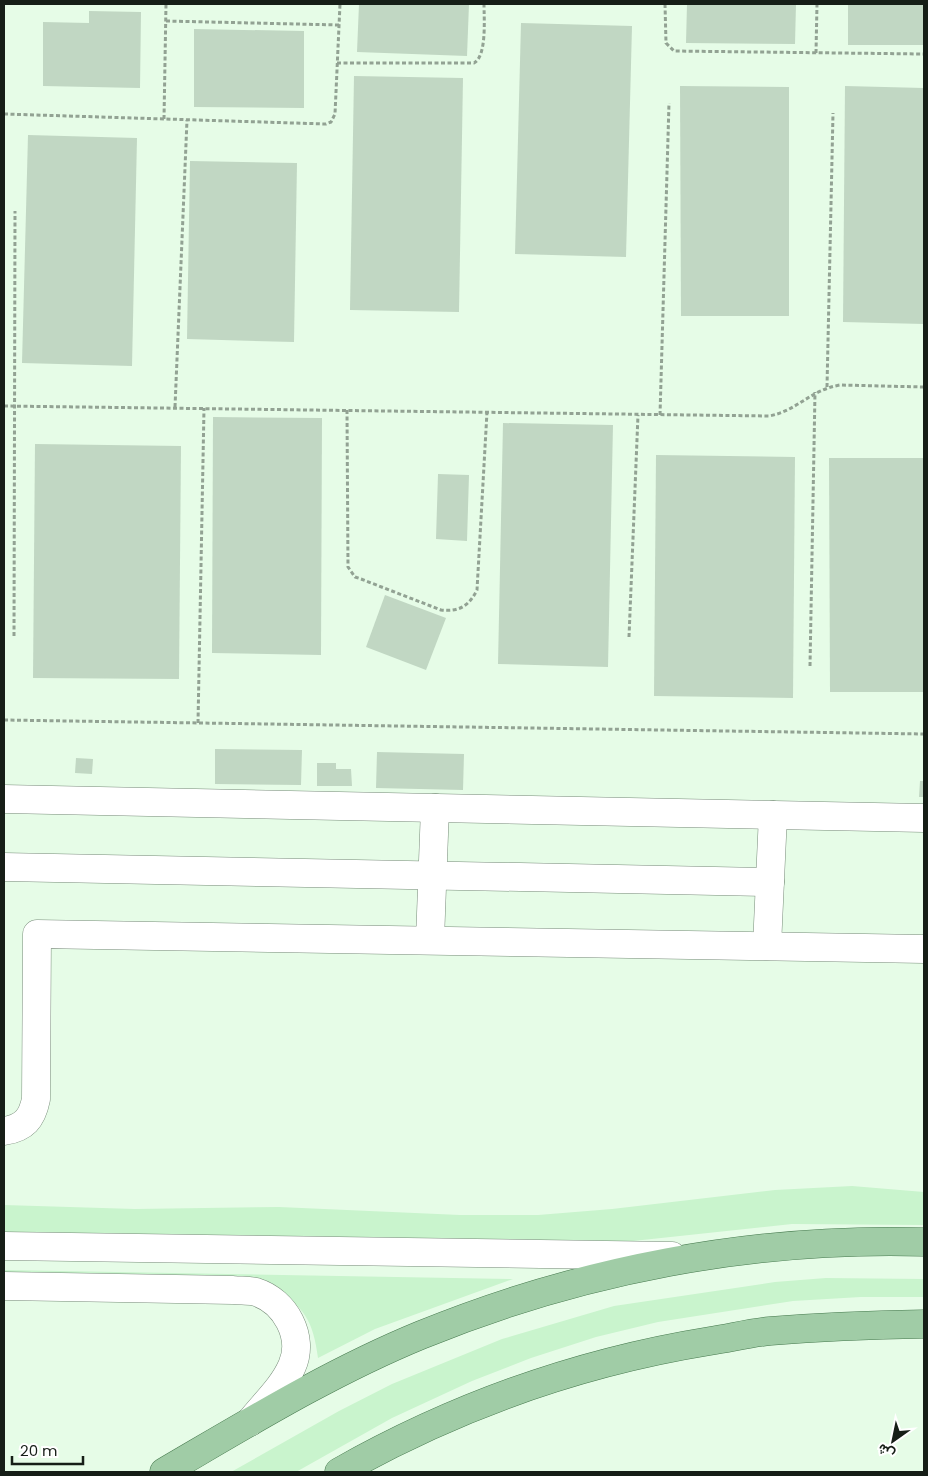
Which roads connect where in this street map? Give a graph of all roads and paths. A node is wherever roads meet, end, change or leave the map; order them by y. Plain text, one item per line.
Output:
1 (166, 4) edge
2 (340, 4) edge
3 (484, 4) edge
4 (665, 4) edge
5 (817, 4) edge
6 (166, 21) junction
7 (339, 25) junction
8 (816, 53) junction
9 (924, 54) edge
10 (337, 63) junction
11 (669, 103) dead end
12 (832, 113) dead end
13 (4, 114) edge
14 (164, 119) junction
15 (187, 120) junction
16 (15, 211) dead end
17 (827, 387) junction
18 (924, 387) edge
19 (816, 392) junction
20 (4, 406) edge
21 (14, 406) junction
22 (175, 408) junction
23 (204, 408) junction
24 (347, 410) junction
25 (487, 412) junction
26 (638, 415) junction
27 (660, 415) junction
28 (14, 636) dead end
29 (629, 638) dead end
30 (810, 666) dead end
31 (4, 720) edge
32 (198, 723) junction
33 (924, 734) edge
34 (4, 799) edge
35 (435, 808) junction
36 (773, 815) junction
37 (924, 818) edge
38 (4, 867) edge
39 (432, 876) junction
40 (770, 882) junction
41 (430, 940) junction
42 (767, 946) junction
43 (924, 949) edge
44 (4, 1131) edge
45 (924, 1242) edge
46 (4, 1246) edge
47 (698, 1256) junction
48 (4, 1286) edge
49 (924, 1324) edge
50 (250, 1422) junction
51 (164, 1472) edge
52 (339, 1472) edge

1 - 6 path
2 - 7 path
3 - 10 path
4 - 8 path
5 - 8 path
6 - 7 path
6 - 14 path
7 - 10 path
8 - 9 path
10 - 15 path
11 - 27 path
12 - 17 path
13 - 14 path
14 - 15 path
15 - 22 path
16 - 21 path
17 - 18 path
17 - 19 path
19 - 27 path
19 - 30 path
20 - 21 path
21 - 22 path
21 - 28 path
22 - 23 path
23 - 24 path
23 - 32 path
24 - 25 path
24 - 25 path
25 - 26 path
26 - 27 path
26 - 29 path
31 - 32 path
32 - 33 path
34 - 35 street
35 - 36 street
35 - 39 street
36 - 37 street
36 - 40 street
38 - 39 street
39 - 40 street
39 - 41 street
40 - 42 street
41 - 42 street
41 - 44 street
42 - 43 street
45 - 47 main road
46 - 47 street
47 - 50 main road
48 - 50 street
49 - 52 main road
50 - 51 main road

